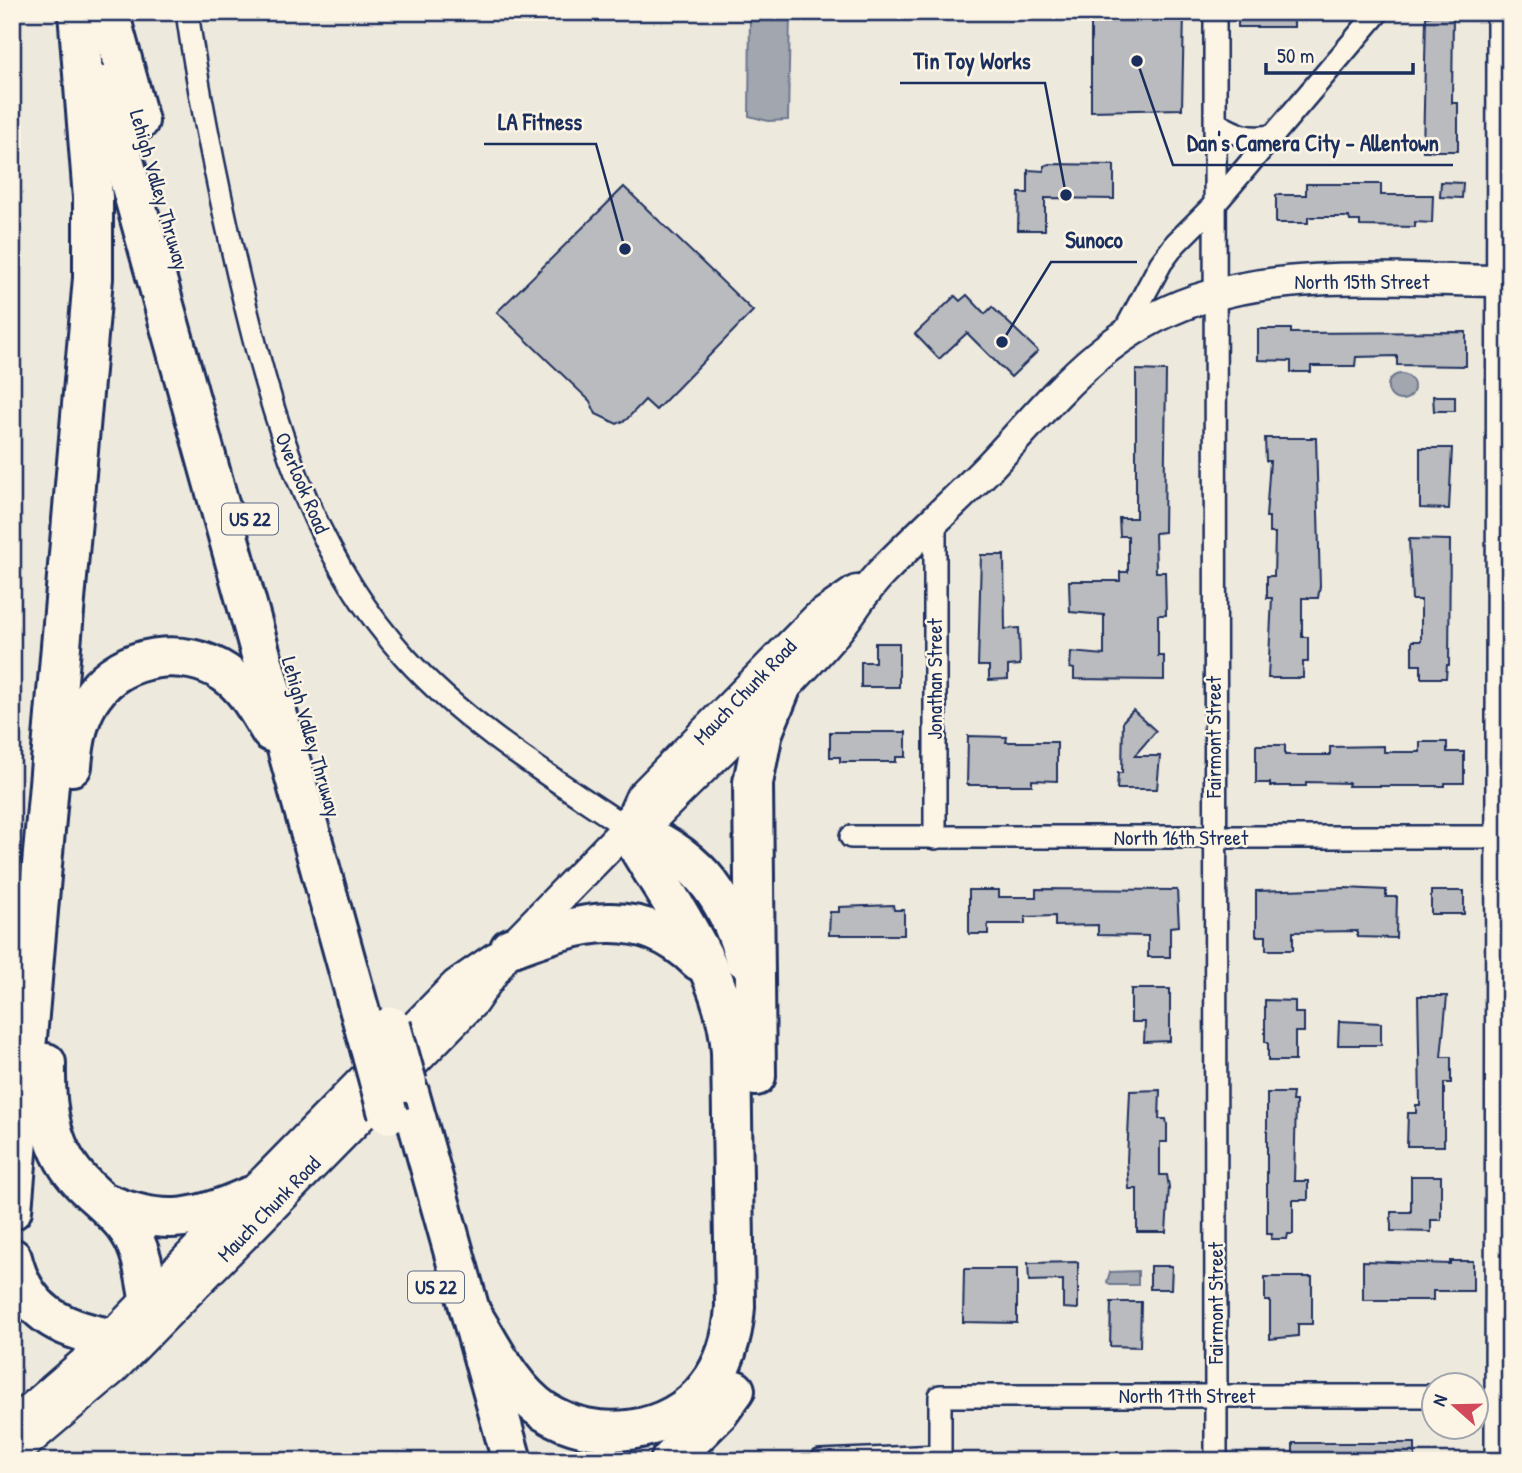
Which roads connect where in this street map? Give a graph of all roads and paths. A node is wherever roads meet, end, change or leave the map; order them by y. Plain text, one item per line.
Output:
1 (80, 12) edge
2 (109, 12) edge
3 (187, 12) edge
4 (1216, 12) edge
5 (1378, 12) edge
6 (1498, 12) edge
7 (1216, 123) junction
8 (1273, 135) junction
9 (1215, 204) junction
10 (1503, 281) edge
11 (1215, 294) junction
12 (1122, 336) junction
13 (935, 520) junction
14 (881, 573) junction
15 (781, 688) junction
16 (290, 762) junction
17 (628, 828) junction
18 (851, 837) dead end
19 (1502, 837) edge
20 (934, 838) junction
21 (1214, 838) junction
22 (510, 948) junction
23 (711, 973) junction
24 (755, 998) junction
25 (380, 1037) junction
26 (399, 1103) junction
27 (248, 1198) junction
28 (100, 1200) junction
29 (12, 1210) edge
30 (12, 1258) edge
31 (471, 1313) junction
32 (135, 1324) junction
33 (1215, 1396) junction
34 (1420, 1396) edge
35 (1494, 1396) edge
36 (12, 1425) edge
37 (12, 1455) edge
38 (940, 1459) edge
39 (485, 1461) edge
40 (512, 1461) edge
41 (670, 1461) edge
42 (820, 1461) edge
43 (1216, 1461) edge
44 (1496, 1461) edge

1 - 16 highway, Lehigh Valley Thruway / US 22
1 - 29 highway
2 - 25 highway, Lehigh Valley Thruway / US 22
3 - 17 street, Overlook Road
4 - 7 street, Fairmont Street
5 - 8 street, Mauch Chunk Road
6 - 10 street
7 - 8 street
7 - 9 street, Fairmont Street
8 - 9 street, Mauch Chunk Road
9 - 11 street, Fairmont Street
9 - 12 street, Mauch Chunk Road
10 - 11 main road, North 15th Street
10 - 19 street
11 - 12 main road, Mauch Chunk Road
11 - 21 street, Fairmont Street
12 - 13 main road, Mauch Chunk Road
13 - 14 main road, Mauch Chunk Road
13 - 20 street, Jonathan Street
14 - 15 main road, Mauch Chunk Road
14 - 17 main road, Mauch Chunk Road
15 - 17 main road, Mauch Chunk Road
15 - 24 highway
16 - 25 highway, Lehigh Valley Thruway / US 22
16 - 28 highway
17 - 22 main road, Mauch Chunk Road
17 - 23 highway
17 - 24 highway
18 - 20 street, North 16th Street
19 - 21 street, North 16th Street
19 - 35 street
20 - 21 street, North 16th Street
21 - 33 street, Fairmont Street
22 - 23 highway
22 - 27 main road, Mauch Chunk Road
22 - 32 main road, Mauch Chunk Road
23 - 31 highway
24 - 41 highway
25 - 26 highway, Lehigh Valley Thruway / US 22, bridge
26 - 31 highway, Lehigh Valley Thruway / US 22
26 - 39 highway, Lehigh Valley Thruway / US 22
27 - 28 highway
27 - 32 main road, Mauch Chunk Road
28 - 32 highway
30 - 32 highway
31 - 40 highway, Lehigh Valley Thruway / US 22
32 - 36 main road, Mauch Chunk Road
32 - 37 main road, Mauch Chunk Road
33 - 34 street, North 17th Street
33 - 38 street, North 17th Street
33 - 43 street, Fairmont Street
35 - 44 street
38 - 42 street

